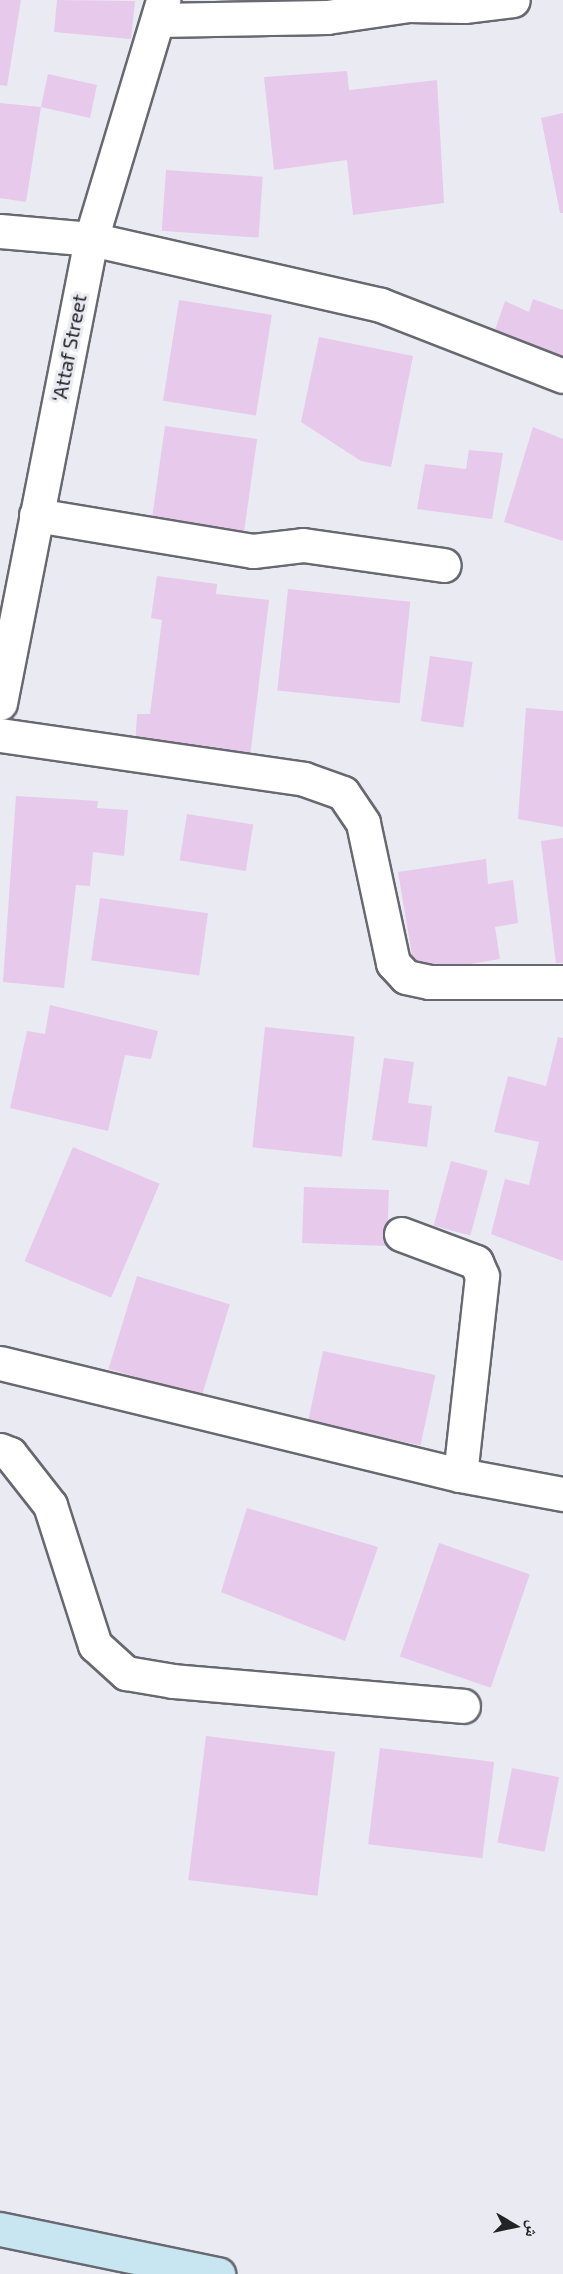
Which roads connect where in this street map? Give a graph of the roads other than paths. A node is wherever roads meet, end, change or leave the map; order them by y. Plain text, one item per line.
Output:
1 (513, 0) edge
2 (161, 10) edge
3 (0, 231) edge
4 (91, 239) junction
5 (563, 376) edge
6 (36, 515) junction
7 (444, 565) dead end
8 (0, 703) edge
9 (0, 735) edge
10 (563, 982) edge
11 (401, 1234) dead end
12 (0, 1363) edge
13 (0, 1450) edge
14 (460, 1475) junction
15 (563, 1494) edge
16 (463, 1706) dead end
17 (0, 2229) edge
18 (218, 2274) edge

1 - 2 street
2 - 4 street, ‘Attaf Street
3 - 4 street
4 - 5 street
4 - 6 street, ‘Attaf Street
6 - 7 street
6 - 8 street, ‘Attaf Street
9 - 10 street
11 - 14 street
12 - 14 street
13 - 16 street
14 - 15 street
17 - 18 street

